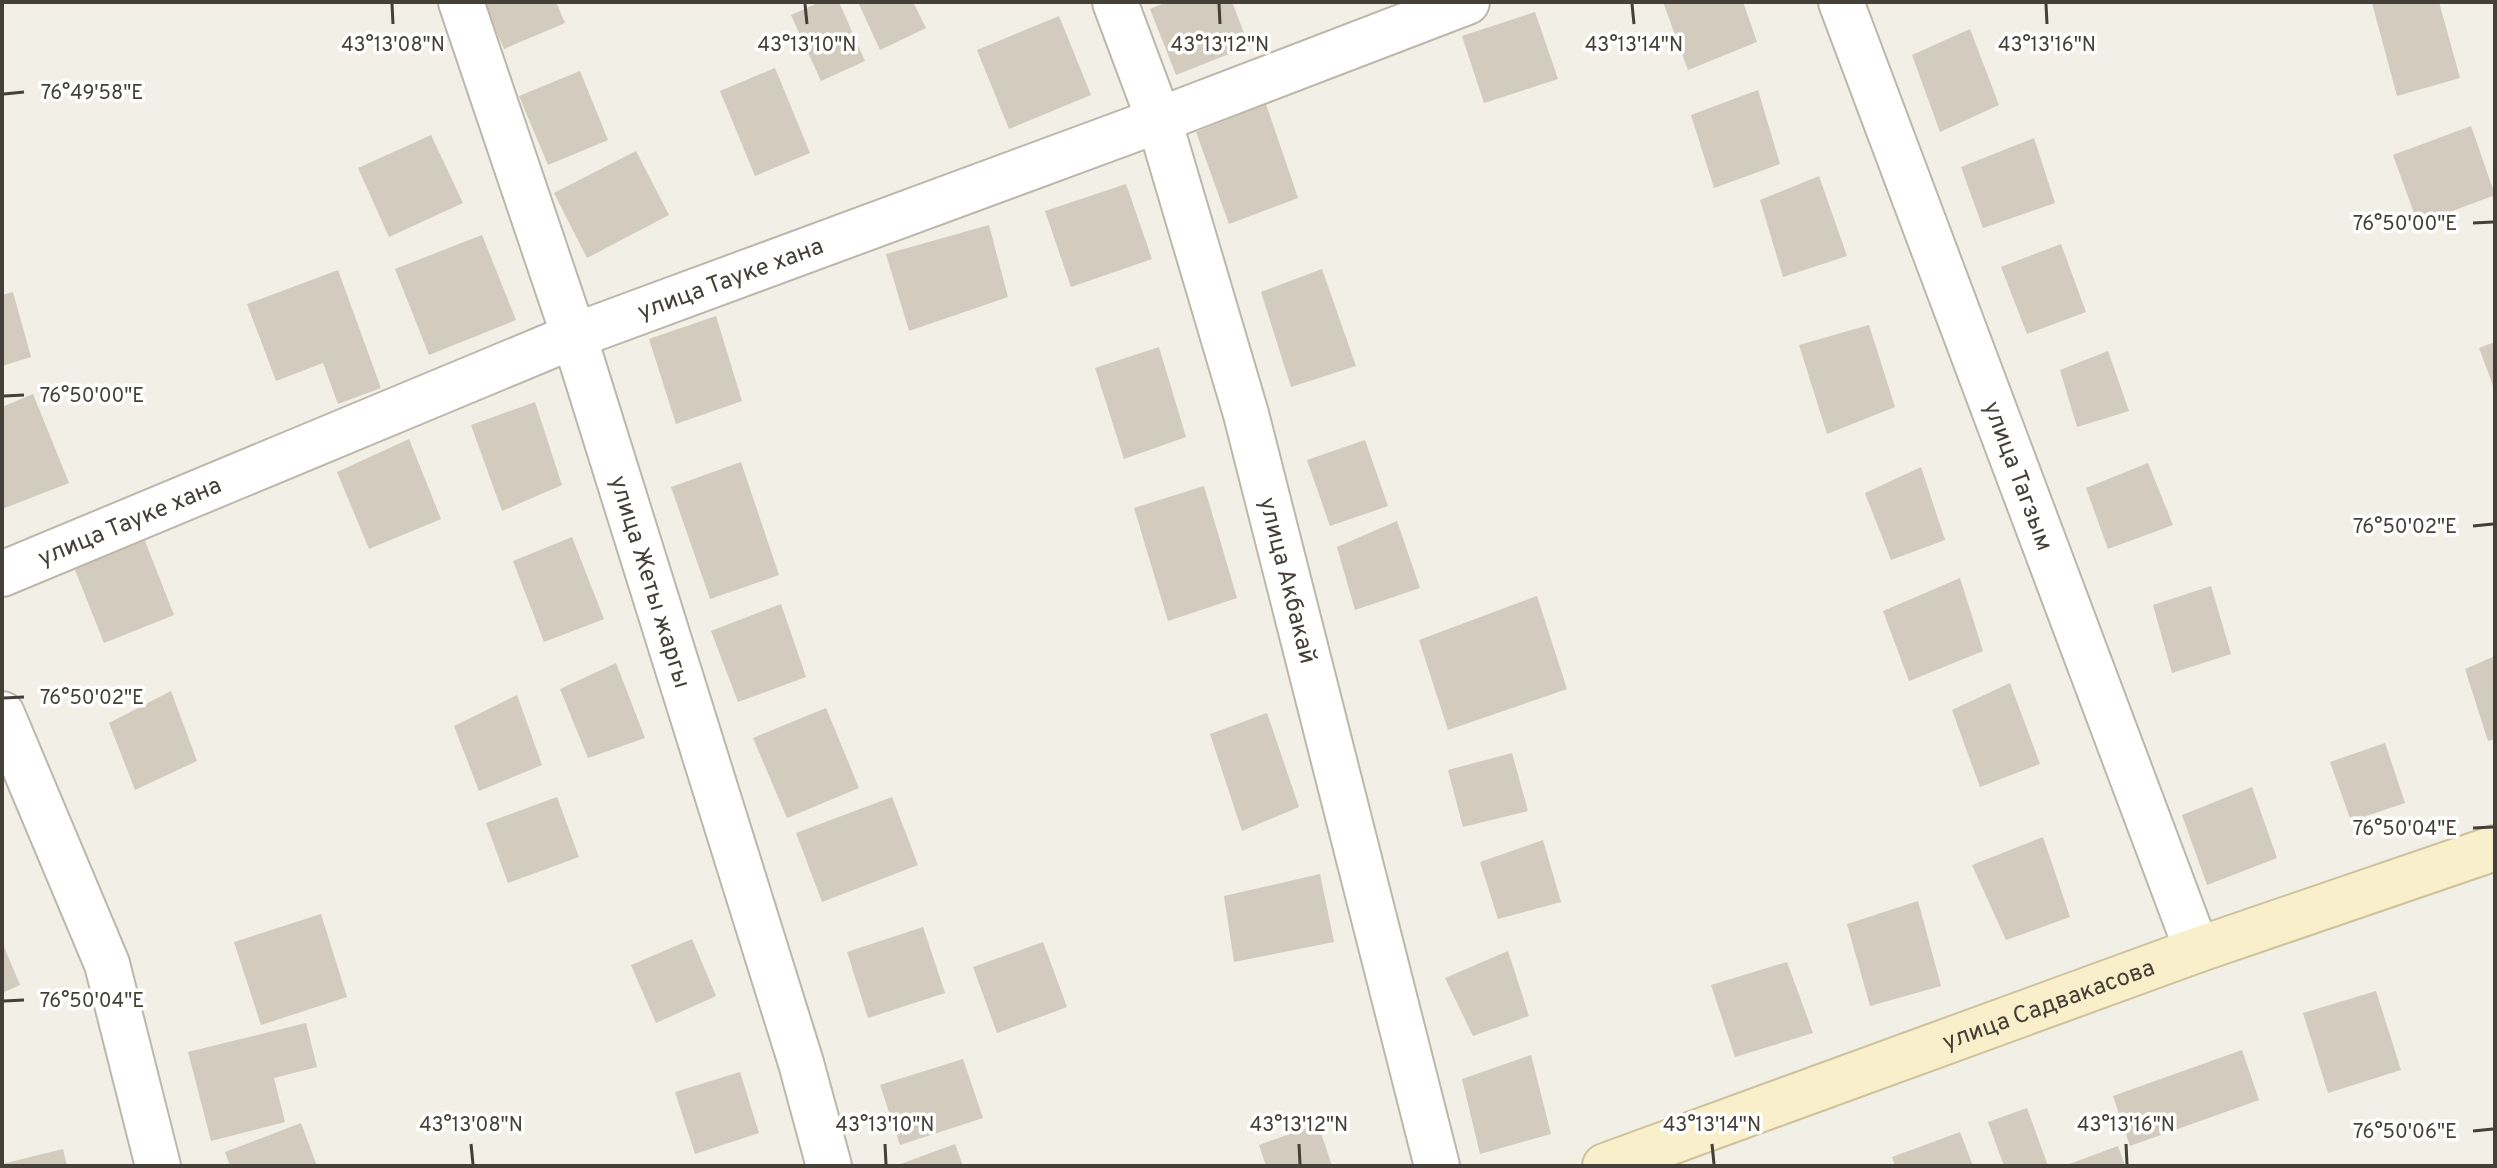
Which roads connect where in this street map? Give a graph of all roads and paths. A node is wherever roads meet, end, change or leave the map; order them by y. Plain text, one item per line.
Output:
1 (461, 2) edge
2 (1115, 2) edge
3 (1467, 2) edge
4 (1841, 2) edge
5 (1159, 120) junction
6 (574, 336) junction
7 (2, 574) edge
8 (2, 714) edge
9 (2495, 848) edge
10 (2197, 950) junction
11 (158, 1166) edge
12 (829, 1166) edge
13 (1437, 1166) edge
14 (1605, 1166) edge

1 - 6 street, улица Жеты жаргы
2 - 5 street, улица Акбакай
3 - 5 street, улица Тауке хана
4 - 10 street, улица Тагзым
5 - 6 street, улица Тауке хана
5 - 13 street, улица Акбакай
6 - 7 street, улица Тауке хана
6 - 12 street, улица Жеты жаргы
8 - 11 street
9 - 10 street, улица Садвакасова
10 - 14 street, улица Садвакасова

